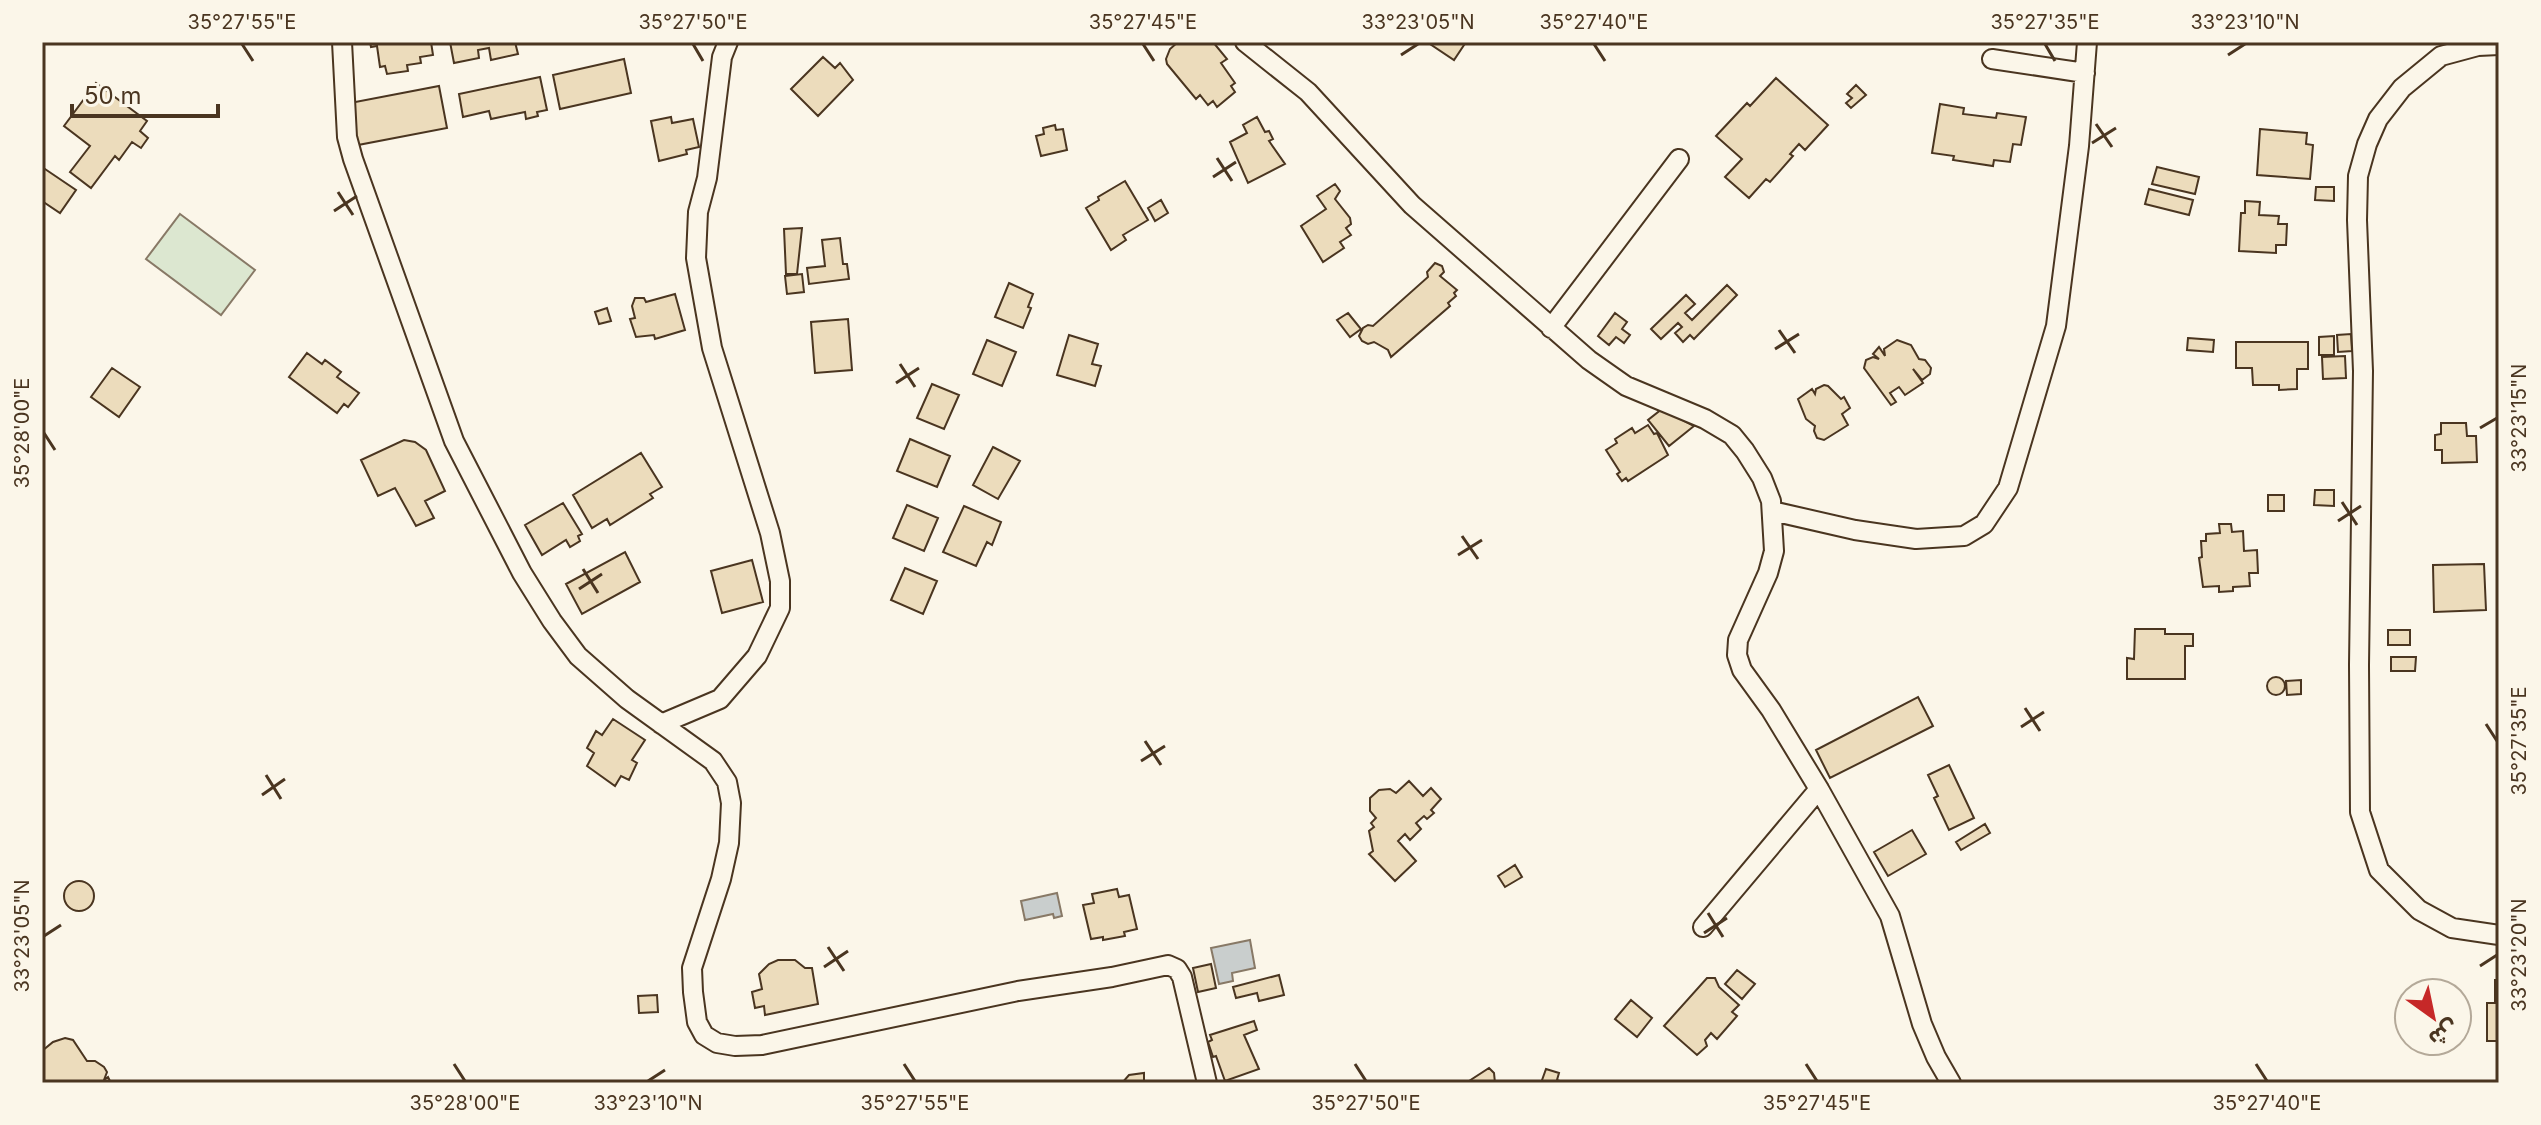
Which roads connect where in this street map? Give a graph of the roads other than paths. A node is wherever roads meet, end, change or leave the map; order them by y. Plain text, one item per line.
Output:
1 (342, 42) edge
2 (728, 42) edge
3 (1245, 42) edge
4 (2087, 42) edge
5 (2499, 45) edge
6 (1992, 59) dead end
7 (2085, 73) junction
8 (1679, 159) dead end
9 (1551, 328) junction
10 (1772, 511) junction
11 (661, 724) junction
12 (1819, 789) junction
13 (1703, 927) dead end
14 (2499, 935) edge
15 (1207, 1083) edge
16 (1951, 1083) edge

1 - 11 street
2 - 11 street
3 - 9 street
4 - 7 street
5 - 14 street
6 - 7 street
7 - 10 street
8 - 9 street
9 - 10 street
10 - 12 street
11 - 15 street
12 - 13 street
12 - 16 street

